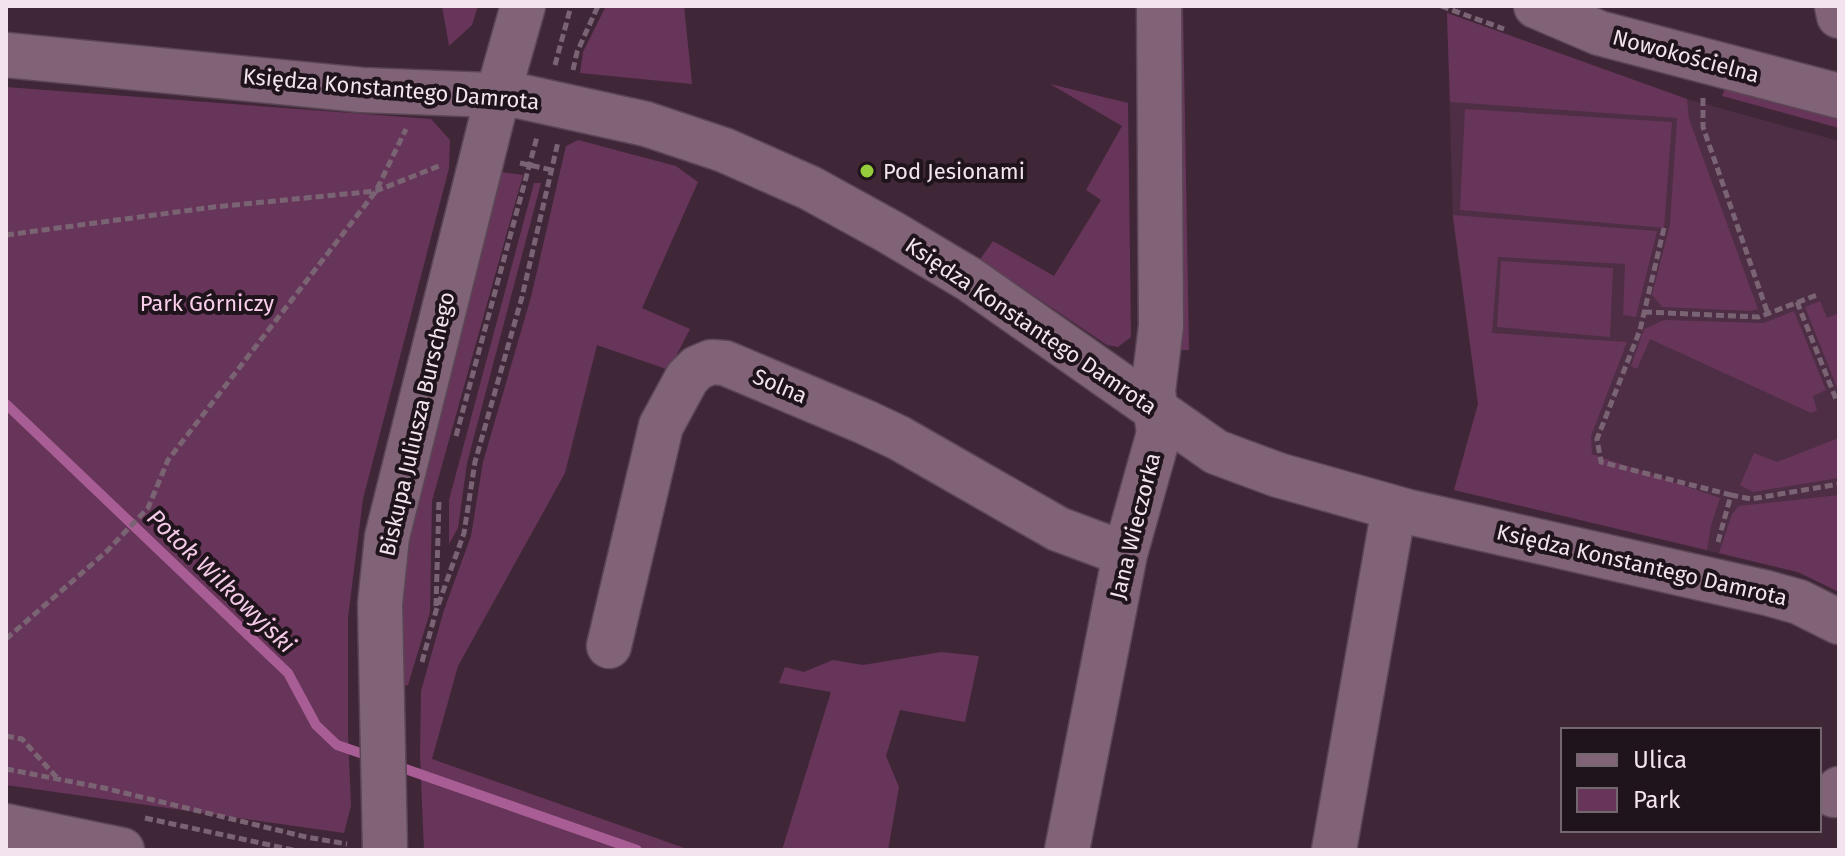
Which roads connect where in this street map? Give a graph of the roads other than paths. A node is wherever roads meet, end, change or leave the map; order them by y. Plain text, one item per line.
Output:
1 (523, 6) edge
2 (1159, 6) edge
3 (1536, 6) edge
4 (1837, 6) edge
5 (1839, 16) edge
6 (6, 55) edge
7 (498, 94) junction
8 (1839, 96) edge
9 (1156, 410) junction
10 (1394, 508) junction
11 (1125, 554) junction
12 (1839, 622) edge
13 (609, 646) dead end
14 (6, 826) edge
15 (372, 837) edge
16 (122, 850) edge
17 (1067, 850) edge
18 (1334, 850) edge

1 - 7 street, Biskupa Juliusza Burschego
2 - 9 street, Jana Wieczorka
3 - 8 street, Nowokościelna
4 - 5 street
6 - 7 street, Księdza Konstantego Damrota
7 - 9 street, Księdza Konstantego Damrota
7 - 15 street, Biskupa Juliusza Burschego
9 - 10 street, Księdza Konstantego Damrota
9 - 11 street, Jana Wieczorka
10 - 12 street, Księdza Konstantego Damrota
10 - 18 street
11 - 13 street, Solna
11 - 17 street, Jana Wieczorka
14 - 16 street

